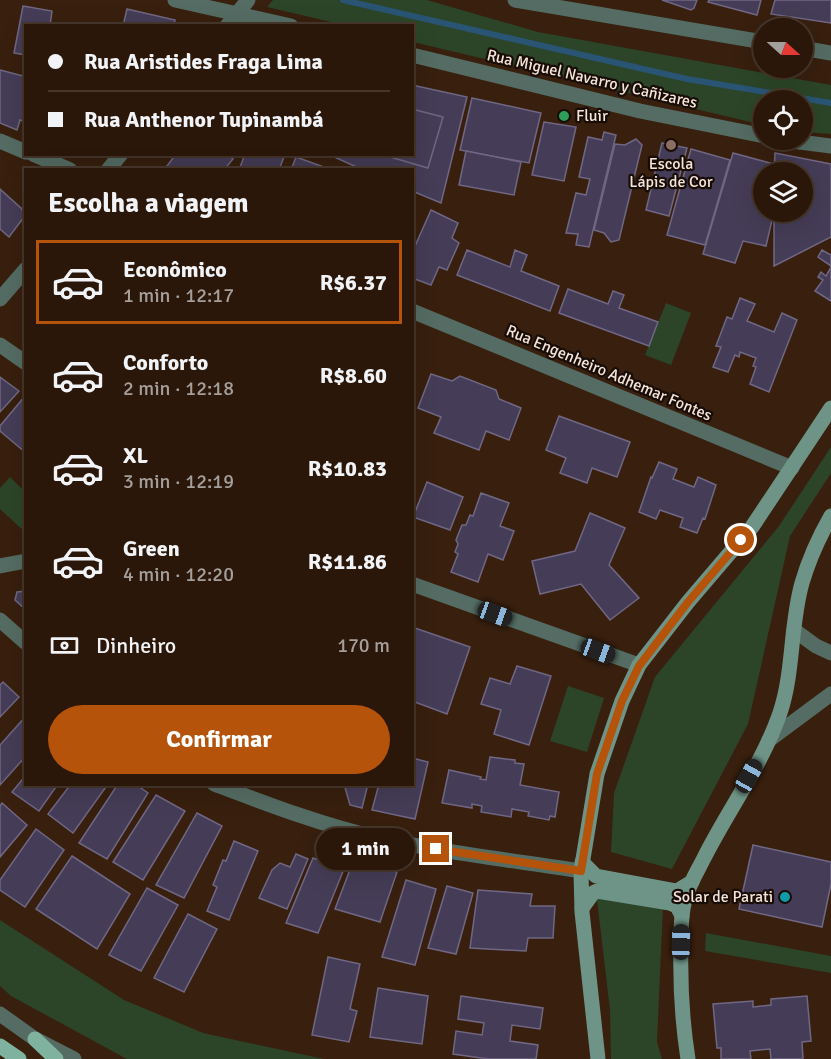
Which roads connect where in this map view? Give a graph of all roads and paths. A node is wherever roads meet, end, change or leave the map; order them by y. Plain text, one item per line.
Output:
1 (175, 0) edge
2 (248, 0) edge
3 (515, 0) edge
4 (237, 12) junction
5 (228, 24) edge
6 (283, 24) edge
7 (753, 40) edge
8 (813, 50) edge
9 (831, 53) edge
10 (414, 55) edge
11 (753, 134) edge
12 (0, 141) edge
13 (813, 144) edge
14 (831, 146) edge
15 (24, 151) edge
16 (38, 156) edge
17 (119, 156) edge
18 (65, 168) edge
19 (110, 168) edge
20 (24, 270) edge
21 (0, 299) edge
22 (414, 311) edge
23 (0, 345) edge
24 (24, 362) edge
25 (831, 408) edge
26 (792, 468) junction
27 (831, 516) edge
28 (24, 561) edge
29 (0, 566) edge
30 (414, 585) edge
31 (0, 620) edge
32 (794, 630) junction
33 (24, 641) edge
34 (831, 653) edge
35 (639, 666) junction
36 (831, 694) edge
37 (769, 740) junction
38 (220, 786) edge
39 (582, 866) junction
40 (692, 882) junction
41 (582, 908) junction
42 (682, 916) junction
43 (0, 1014) edge
44 (35, 1039) junction
45 (0, 1046) edge
46 (19, 1059) edge
47 (56, 1059) edge
48 (74, 1059) edge
49 (598, 1059) edge
50 (688, 1059) edge

1 - 4 street
2 - 4 street
3 - 7 street
4 - 5 street
4 - 6 street
8 - 9 street
10 - 11 street, Rua Miguel Navarro y Cañizares
12 - 15 street
13 - 14 street
16 - 18 street
17 - 19 street
20 - 21 street
22 - 26 street, Rua Engenheiro Adhemar Fontes
23 - 24 street
25 - 26 main road
26 - 35 main road
27 - 32 main road
28 - 29 street
30 - 35 street
31 - 33 street
32 - 34 street
32 - 37 main road
35 - 39 main road
36 - 37 street
37 - 40 main road
38 - 39 street
39 - 40 main road
39 - 41 main road
40 - 42 main road
41 - 42 main road
41 - 49 main road
42 - 50 main road
43 - 44 street
44 - 47 main road
44 - 48 street
45 - 46 main road

